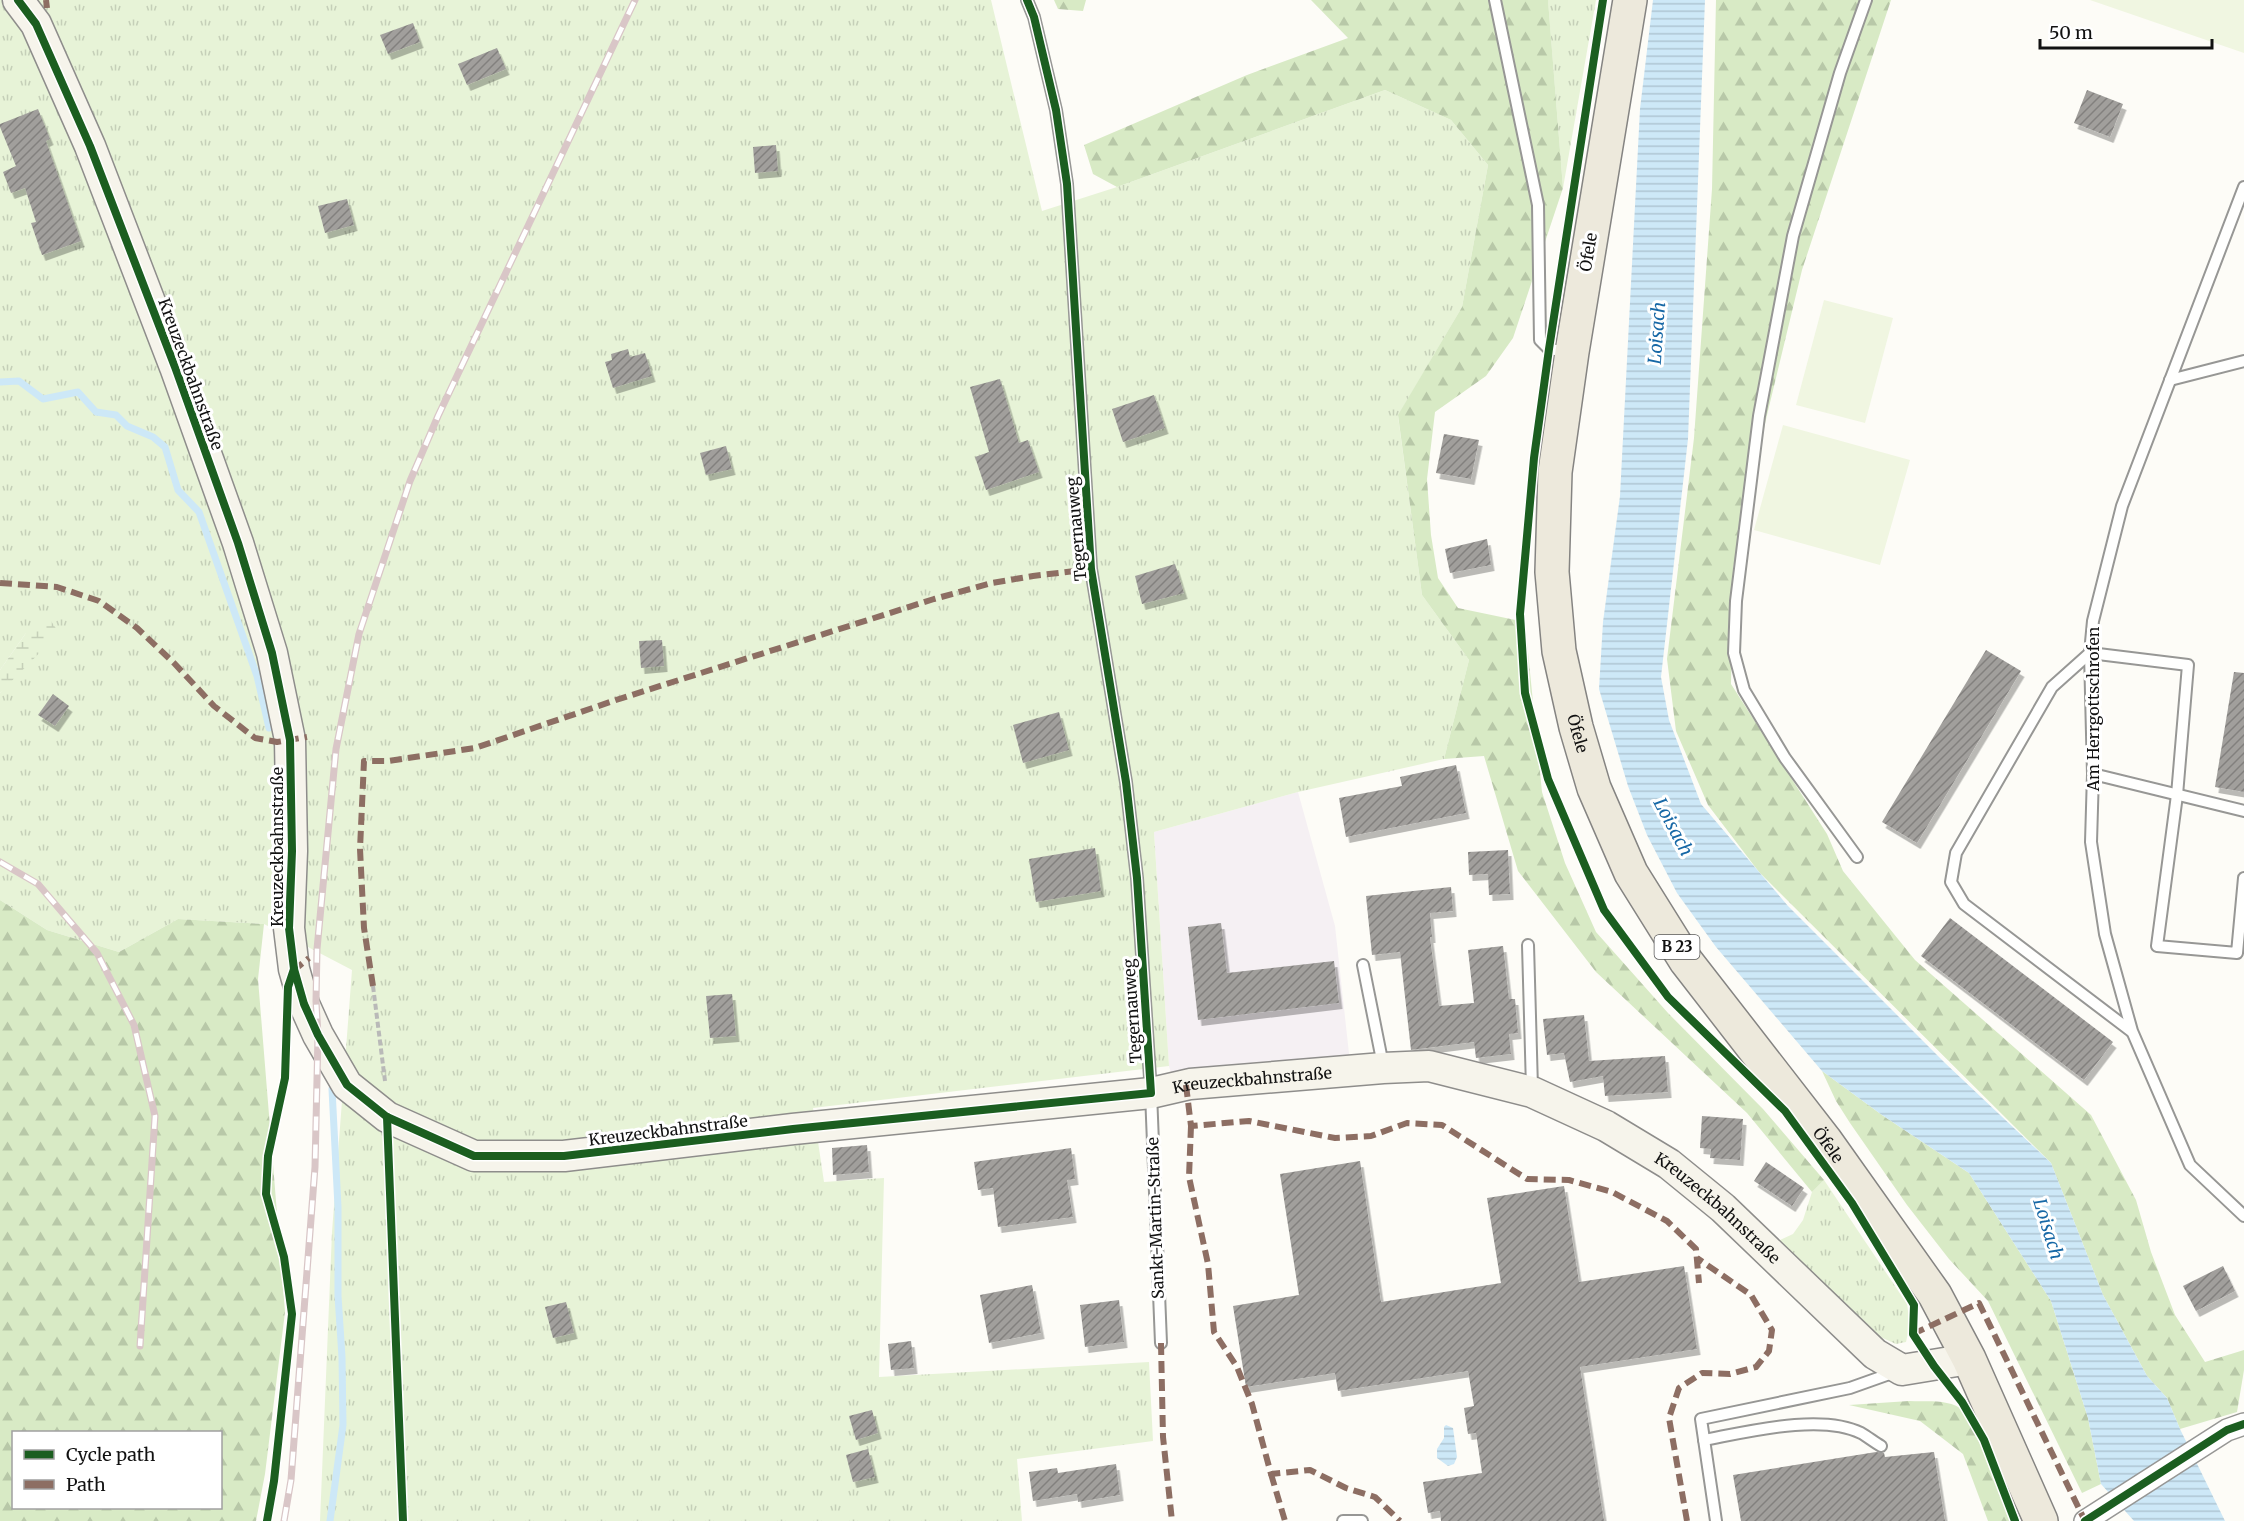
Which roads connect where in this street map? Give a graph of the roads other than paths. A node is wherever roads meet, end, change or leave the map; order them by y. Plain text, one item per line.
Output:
1 (18, 0) edge
2 (1027, 0) edge
3 (1495, 0) edge
4 (1630, 0) edge
5 (1866, 0) edge
6 (2244, 187) edge
7 (1572, 352) junction
8 (2244, 362) edge
9 (2170, 380) junction
10 (2090, 654) junction
11 (2093, 774) junction
12 (2177, 795) junction
13 (2244, 811) edge
14 (1857, 857) dead end
15 (2244, 878) edge
16 (1528, 945) dead end
17 (1363, 965) dead end
18 (2132, 1031) junction
19 (1383, 1068) junction
20 (1532, 1092) junction
21 (1151, 1093) junction
22 (2244, 1216) edge
23 (1161, 1343) dead end
24 (1969, 1359) junction
25 (1902, 1370) junction
26 (2236, 1427) edge
27 (1704, 1440) junction
28 (1881, 1446) dead end
29 (2090, 1518) edge
30 (1343, 1521) edge
31 (1362, 1521) edge
32 (1716, 1521) edge
33 (2041, 1521) edge

1 - 21 street, Kreuzeckbahnstraße
2 - 21 lane, Tegernauweg
3 - 7 lane
4 - 7 main road, Öfele / B 23
5 - 14 lane
6 - 9 lane, Am Herrgottschrofen
7 - 24 main road, Öfele / B 23
8 - 9 lane
9 - 10 lane, Am Herrgottschrofen
10 - 11 lane, Am Herrgottschrofen
10 - 12 lane
10 - 18 lane
11 - 12 lane
11 - 18 lane, Am Herrgottschrofen
12 - 13 lane
12 - 15 lane
16 - 20 lane
17 - 19 lane
18 - 22 lane, Am Herrgottschrofen
19 - 20 street, Kreuzeckbahnstraße
19 - 21 street, Kreuzeckbahnstraße
20 - 25 street, Kreuzeckbahnstraße
21 - 23 lane, Sankt-Martin-Straße
24 - 25 street
24 - 33 main road, B 23
25 - 27 lane
26 - 29 street
27 - 28 lane
27 - 32 lane
30 - 31 lane

